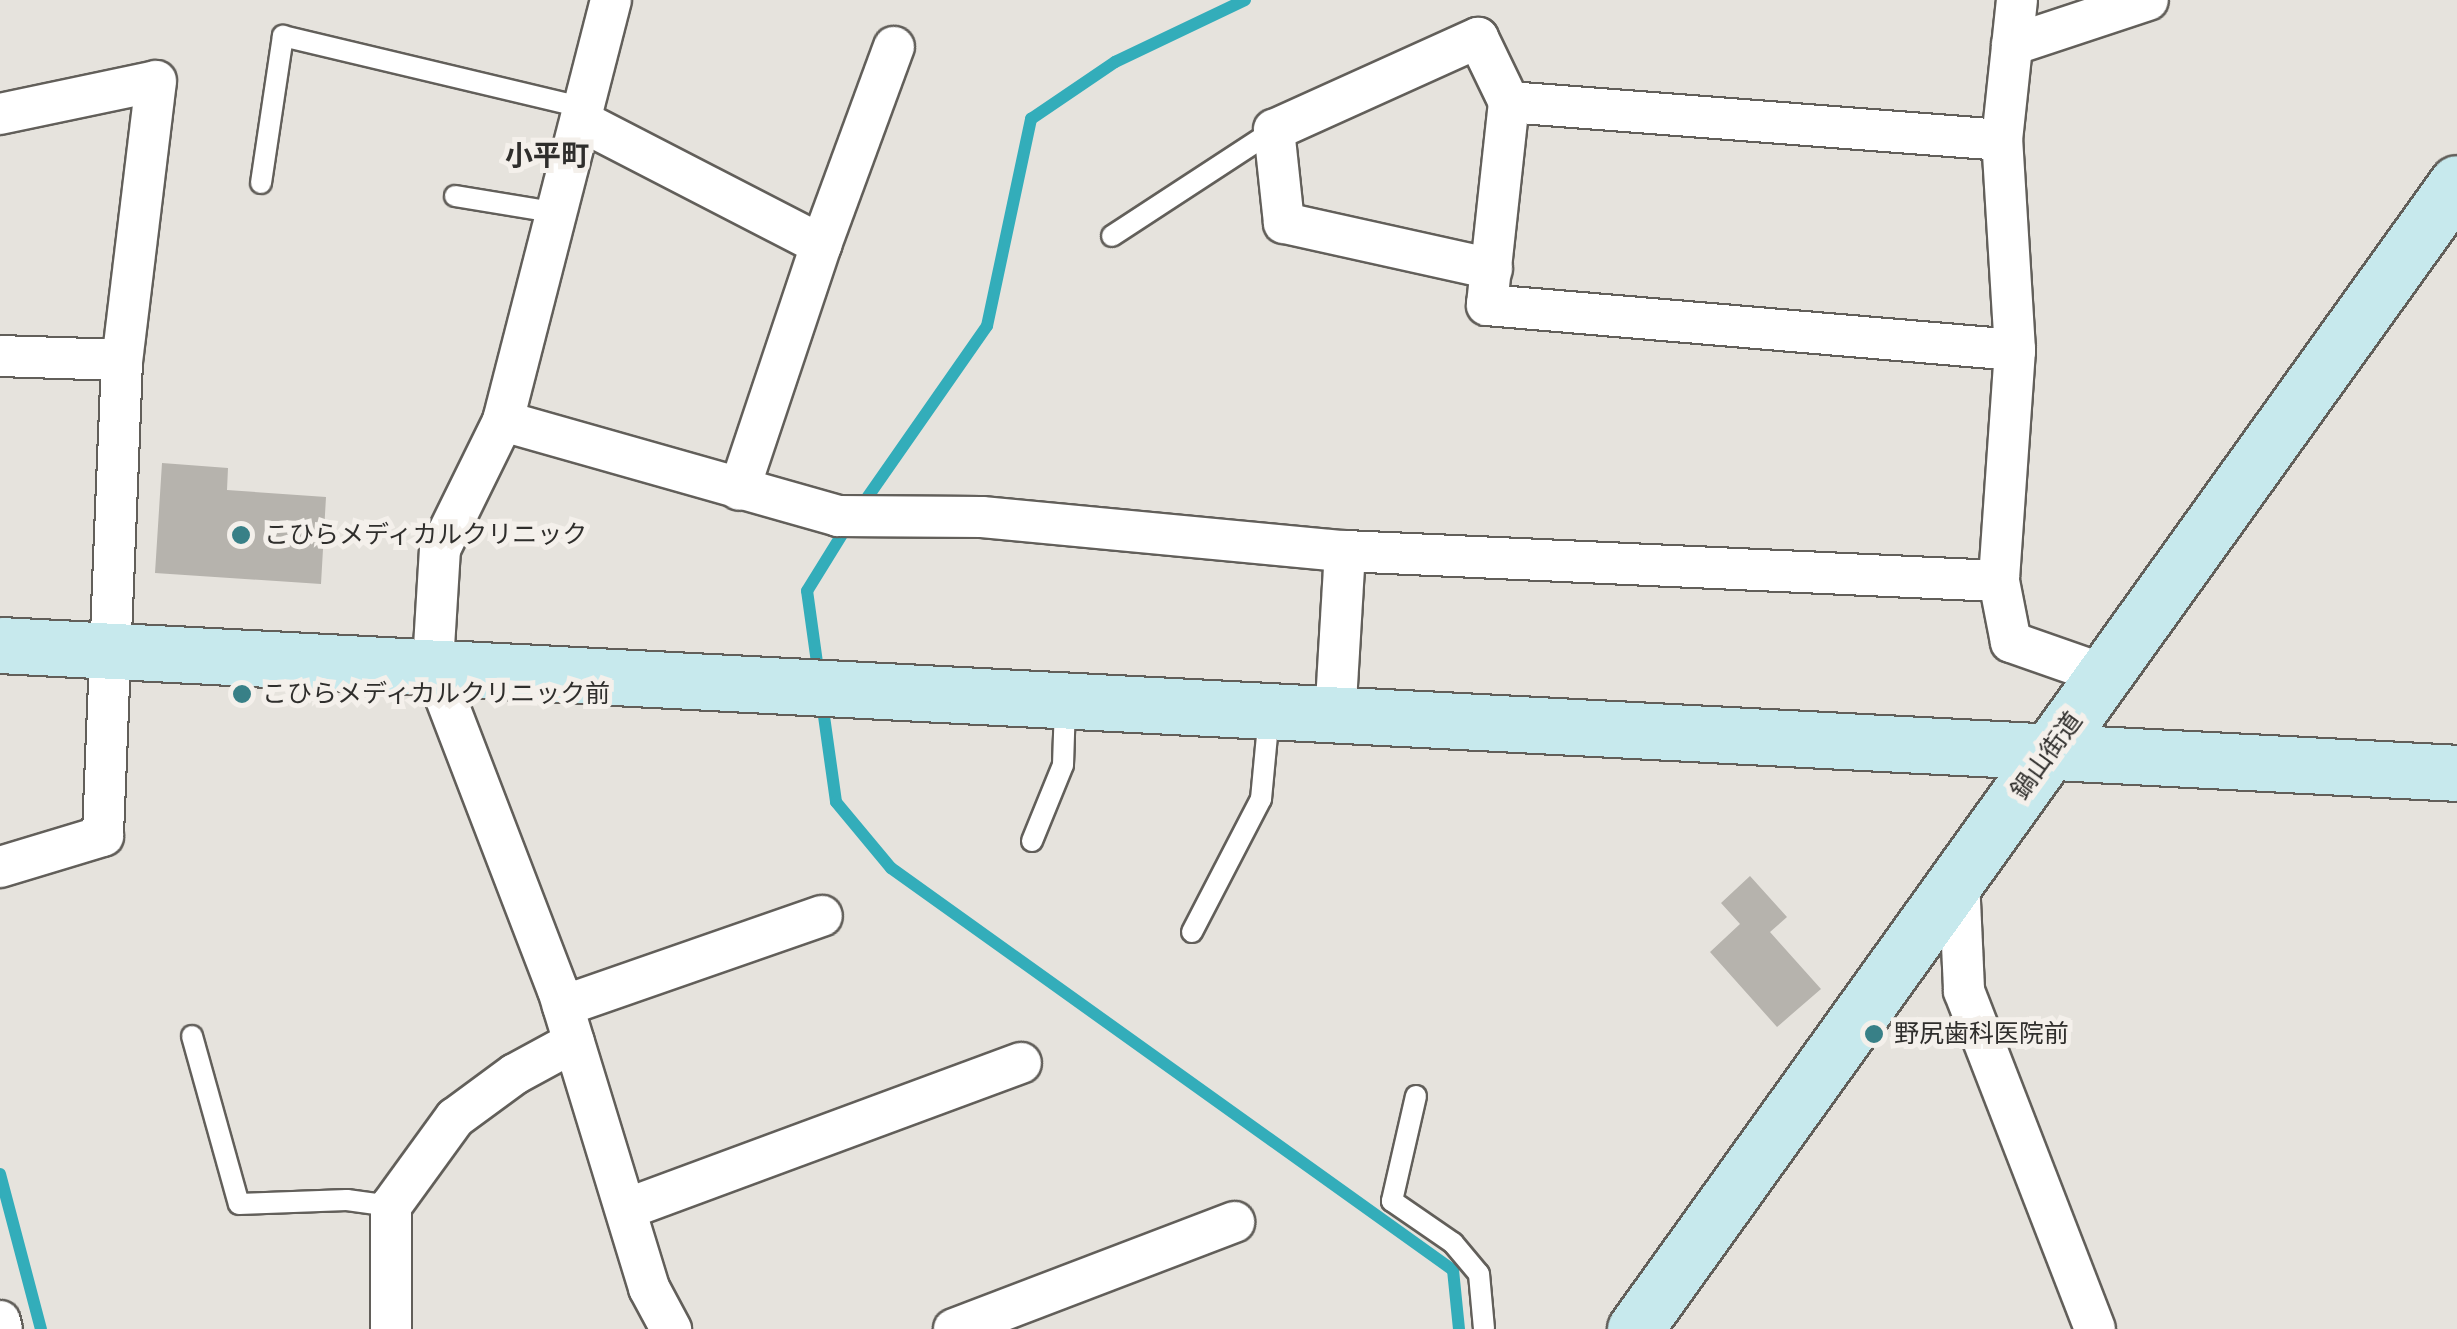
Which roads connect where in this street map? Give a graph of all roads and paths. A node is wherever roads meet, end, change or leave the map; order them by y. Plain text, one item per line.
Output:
1 (611, 0) edge
2 (2017, 0) edge
3 (2148, 0) edge
4 (2012, 45) junction
5 (894, 48) dead end
6 (1509, 102) junction
7 (0, 114) edge
8 (585, 115) junction
9 (1274, 130) junction
10 (2002, 140) junction
11 (2457, 182) edge
12 (260, 183) dead end
13 (456, 196) dead end
14 (559, 213) junction
15 (1112, 236) dead end
16 (821, 245) junction
17 (1492, 268) junction
18 (2015, 350) junction
19 (0, 356) edge
20 (122, 360) junction
21 (503, 421) junction
22 (739, 490) junction
23 (1345, 551) junction
24 (1999, 581) junction
25 (0, 645) edge
26 (112, 649) junction
27 (433, 665) junction
28 (2105, 674) junction
29 (1065, 702) junction
30 (1269, 713) junction
31 (1335, 717) junction
32 (2050, 752) junction
33 (2457, 773) edge
34 (1032, 841) dead end
35 (0, 867) edge
36 (1959, 879) junction
37 (822, 916) dead end
38 (1192, 932) dead end
39 (568, 1024) junction
40 (192, 1036) dead end
41 (1021, 1063) dead end
42 (1416, 1096) dead end
43 (391, 1206) junction
44 (626, 1209) junction
45 (1234, 1222) dead end
46 (0, 1320) edge
47 (2, 1329) edge
48 (391, 1329) edge
49 (672, 1329) edge
50 (954, 1329) edge
51 (1484, 1329) edge
52 (1636, 1329) edge
53 (2096, 1329) edge

1 - 8 street
2 - 4 street
3 - 4 street
4 - 10 street
5 - 16 street
6 - 9 street
6 - 10 street
6 - 17 street
7 - 20 street
8 - 12 lane
8 - 14 street
8 - 16 street
9 - 15 lane
9 - 17 street
10 - 18 street
11 - 28 street, 鍋山街道
13 - 14 lane
14 - 21 street
16 - 22 street
17 - 18 street
18 - 24 street
19 - 20 street
20 - 26 street
21 - 22 street
21 - 27 street
22 - 23 street
23 - 24 street
23 - 31 street
24 - 28 street
25 - 26 street
26 - 27 street
26 - 35 street
27 - 29 street
27 - 39 street
28 - 32 street, 鍋山街道
29 - 30 street
29 - 34 lane
30 - 31 street
30 - 38 lane
31 - 32 street
32 - 33 street
32 - 36 street, 鍋山街道
36 - 52 street, 鍋山街道
36 - 53 street
37 - 39 street
39 - 43 street
39 - 44 street
40 - 43 lane
41 - 44 street
42 - 51 lane
43 - 48 street
44 - 49 street
45 - 50 street
46 - 47 street

